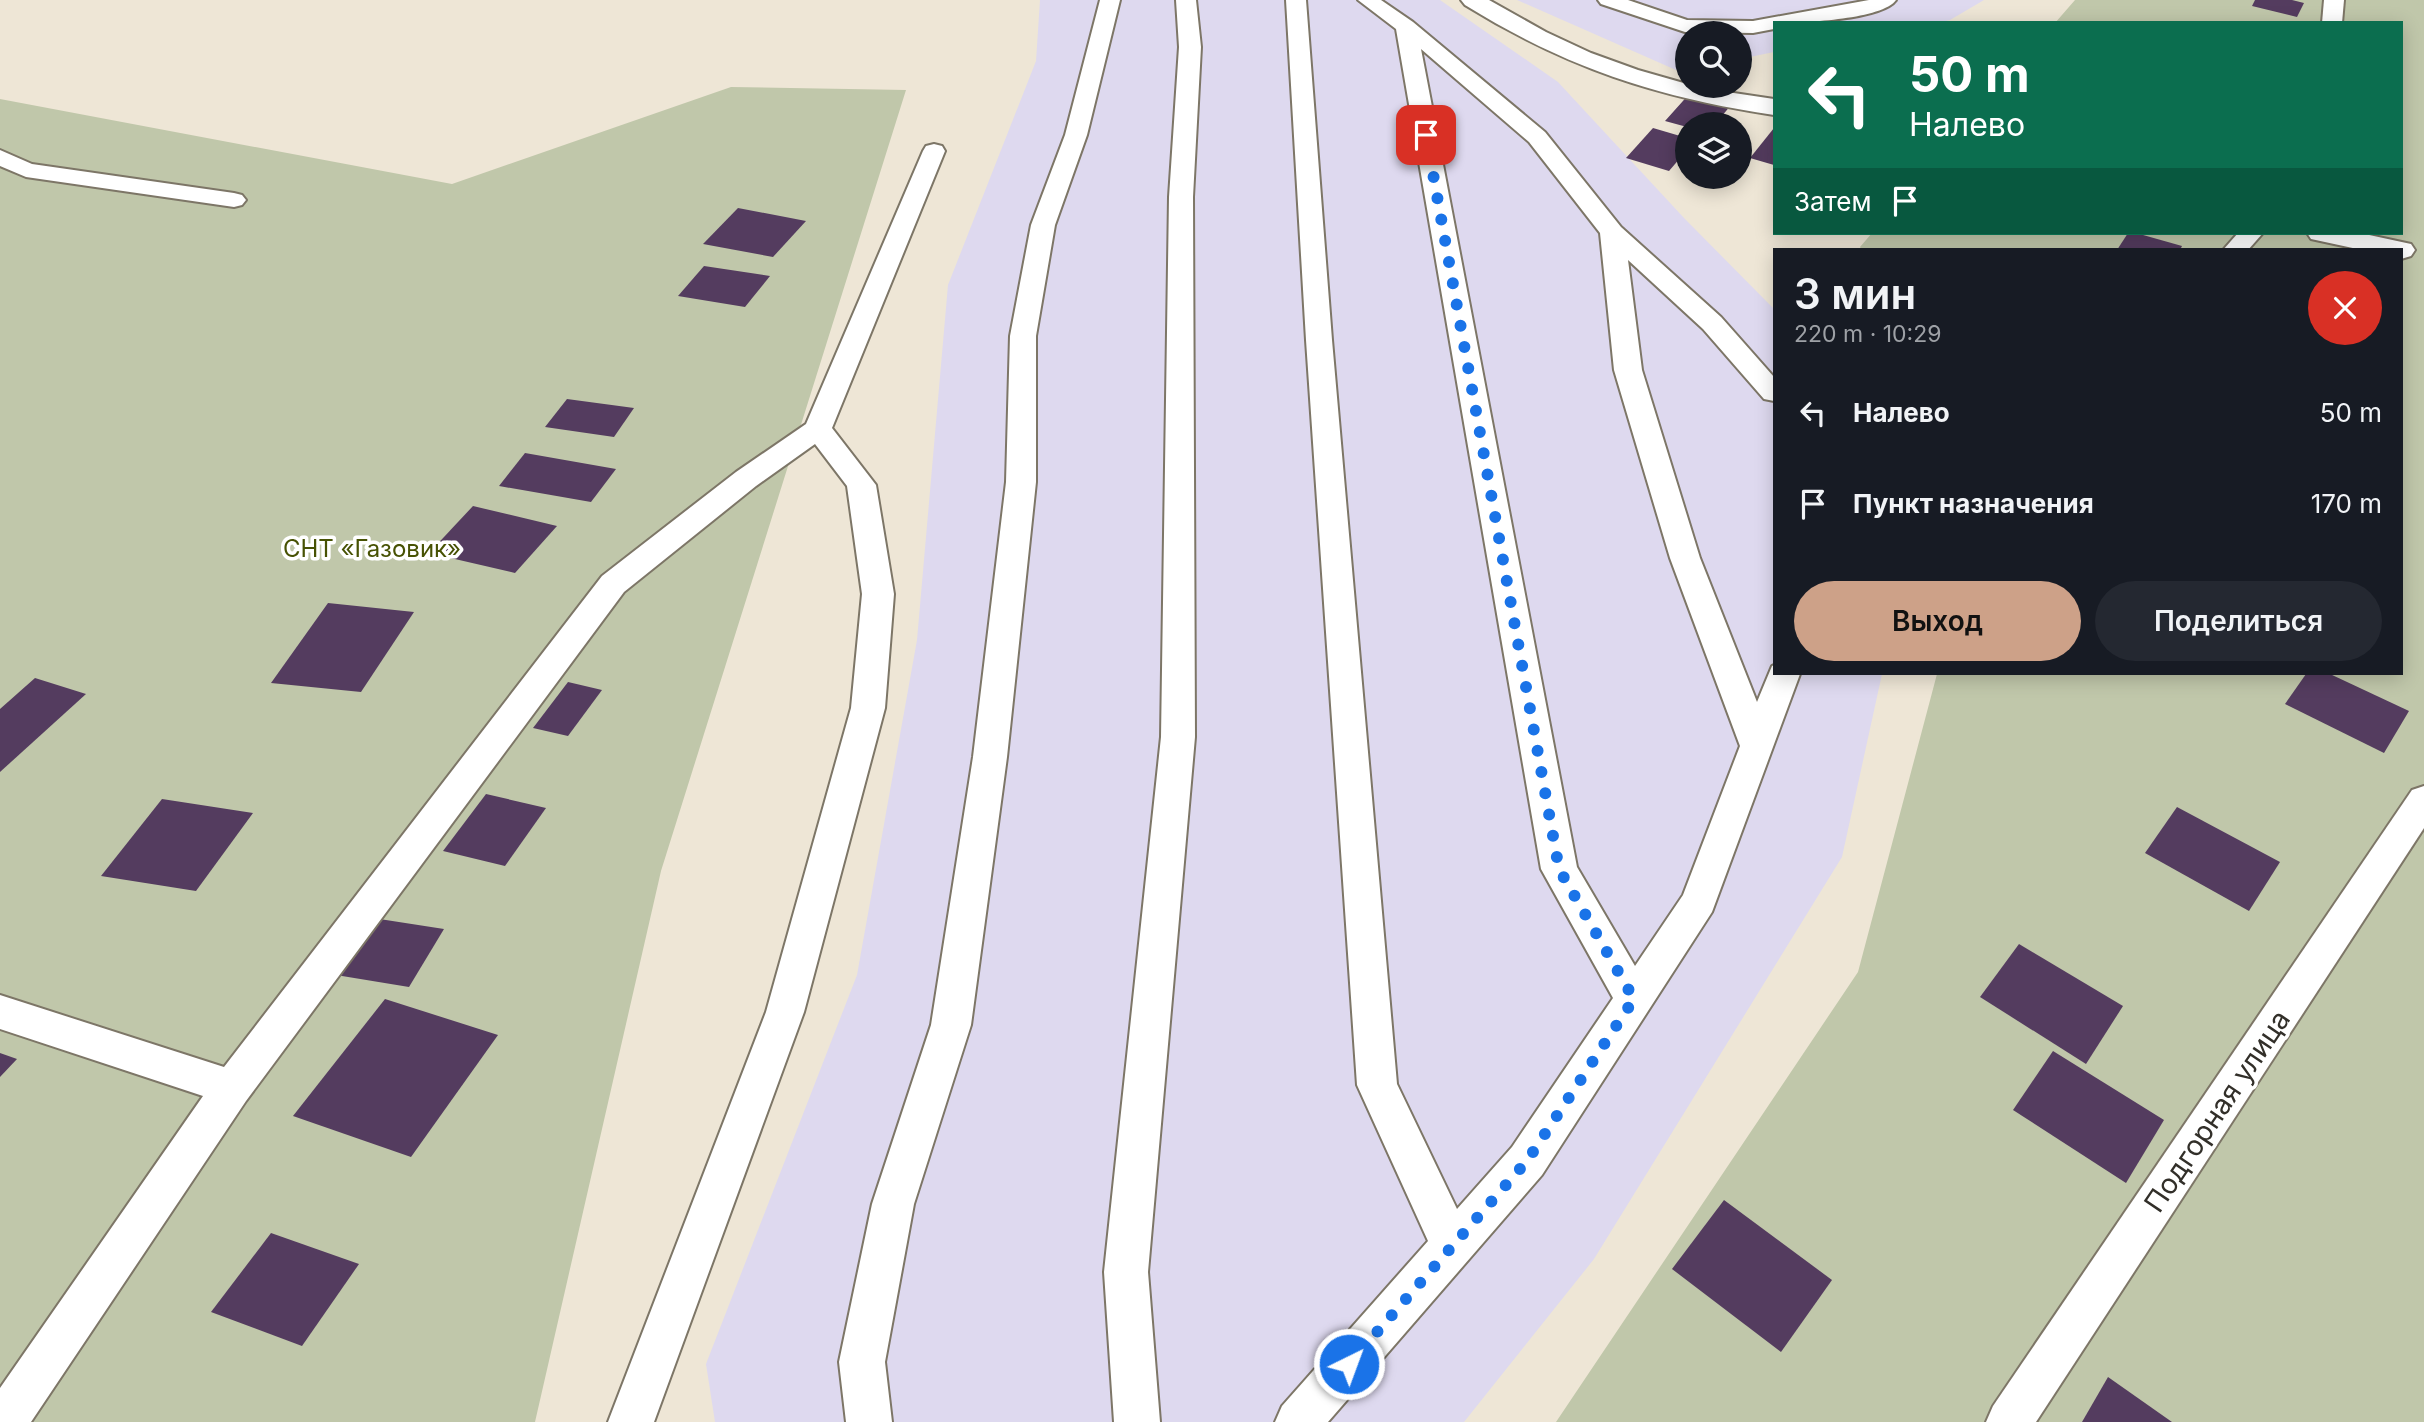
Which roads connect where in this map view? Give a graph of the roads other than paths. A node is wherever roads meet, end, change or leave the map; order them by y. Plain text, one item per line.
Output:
1 (1110, 0) edge
2 (1186, 0) edge
3 (1296, 0) edge
4 (1368, 0) edge
5 (1608, 0) edge
6 (1678, 0) edge
7 (1886, 0) edge
8 (2334, 0) edge
9 (1474, 1) edge
10 (1799, 9) edge
11 (1664, 20) junction
12 (2332, 21) edge
13 (1406, 26) junction
14 (1773, 107) edge
15 (934, 151) dead end
16 (0, 157) edge
17 (233, 200) dead end
18 (1612, 232) junction
19 (2249, 235) edge
20 (2330, 235) edge
21 (2237, 248) edge
22 (2392, 248) edge
23 (2403, 250) edge
24 (2424, 255) edge
25 (1773, 392) edge
26 (818, 429) junction
27 (1784, 675) edge
28 (1758, 748) junction
29 (2424, 800) edge
30 (1634, 999) junction
31 (0, 1012) edge
32 (232, 1088) junction
33 (1453, 1247) junction
34 (4, 1422) edge
35 (631, 1422) edge
36 (869, 1422) edge
37 (1137, 1422) edge
38 (1298, 1422) edge
39 (2009, 1422) edge

1 - 36 lane
2 - 37 lane
3 - 33 lane
4 - 13 lane
5 - 11 lane
6 - 11 lane
7 - 10 lane
8 - 12 lane
9 - 14 street
10 - 11 lane
13 - 18 lane
13 - 30 lane
15 - 26 lane
16 - 17 lane
18 - 25 lane
18 - 28 lane
19 - 21 lane
20 - 22 street
23 - 24 street
26 - 32 lane
26 - 35 lane
27 - 28 lane
28 - 30 lane
29 - 39 lane, Подгорная улица
30 - 33 lane
31 - 32 lane
32 - 34 lane
33 - 38 lane

